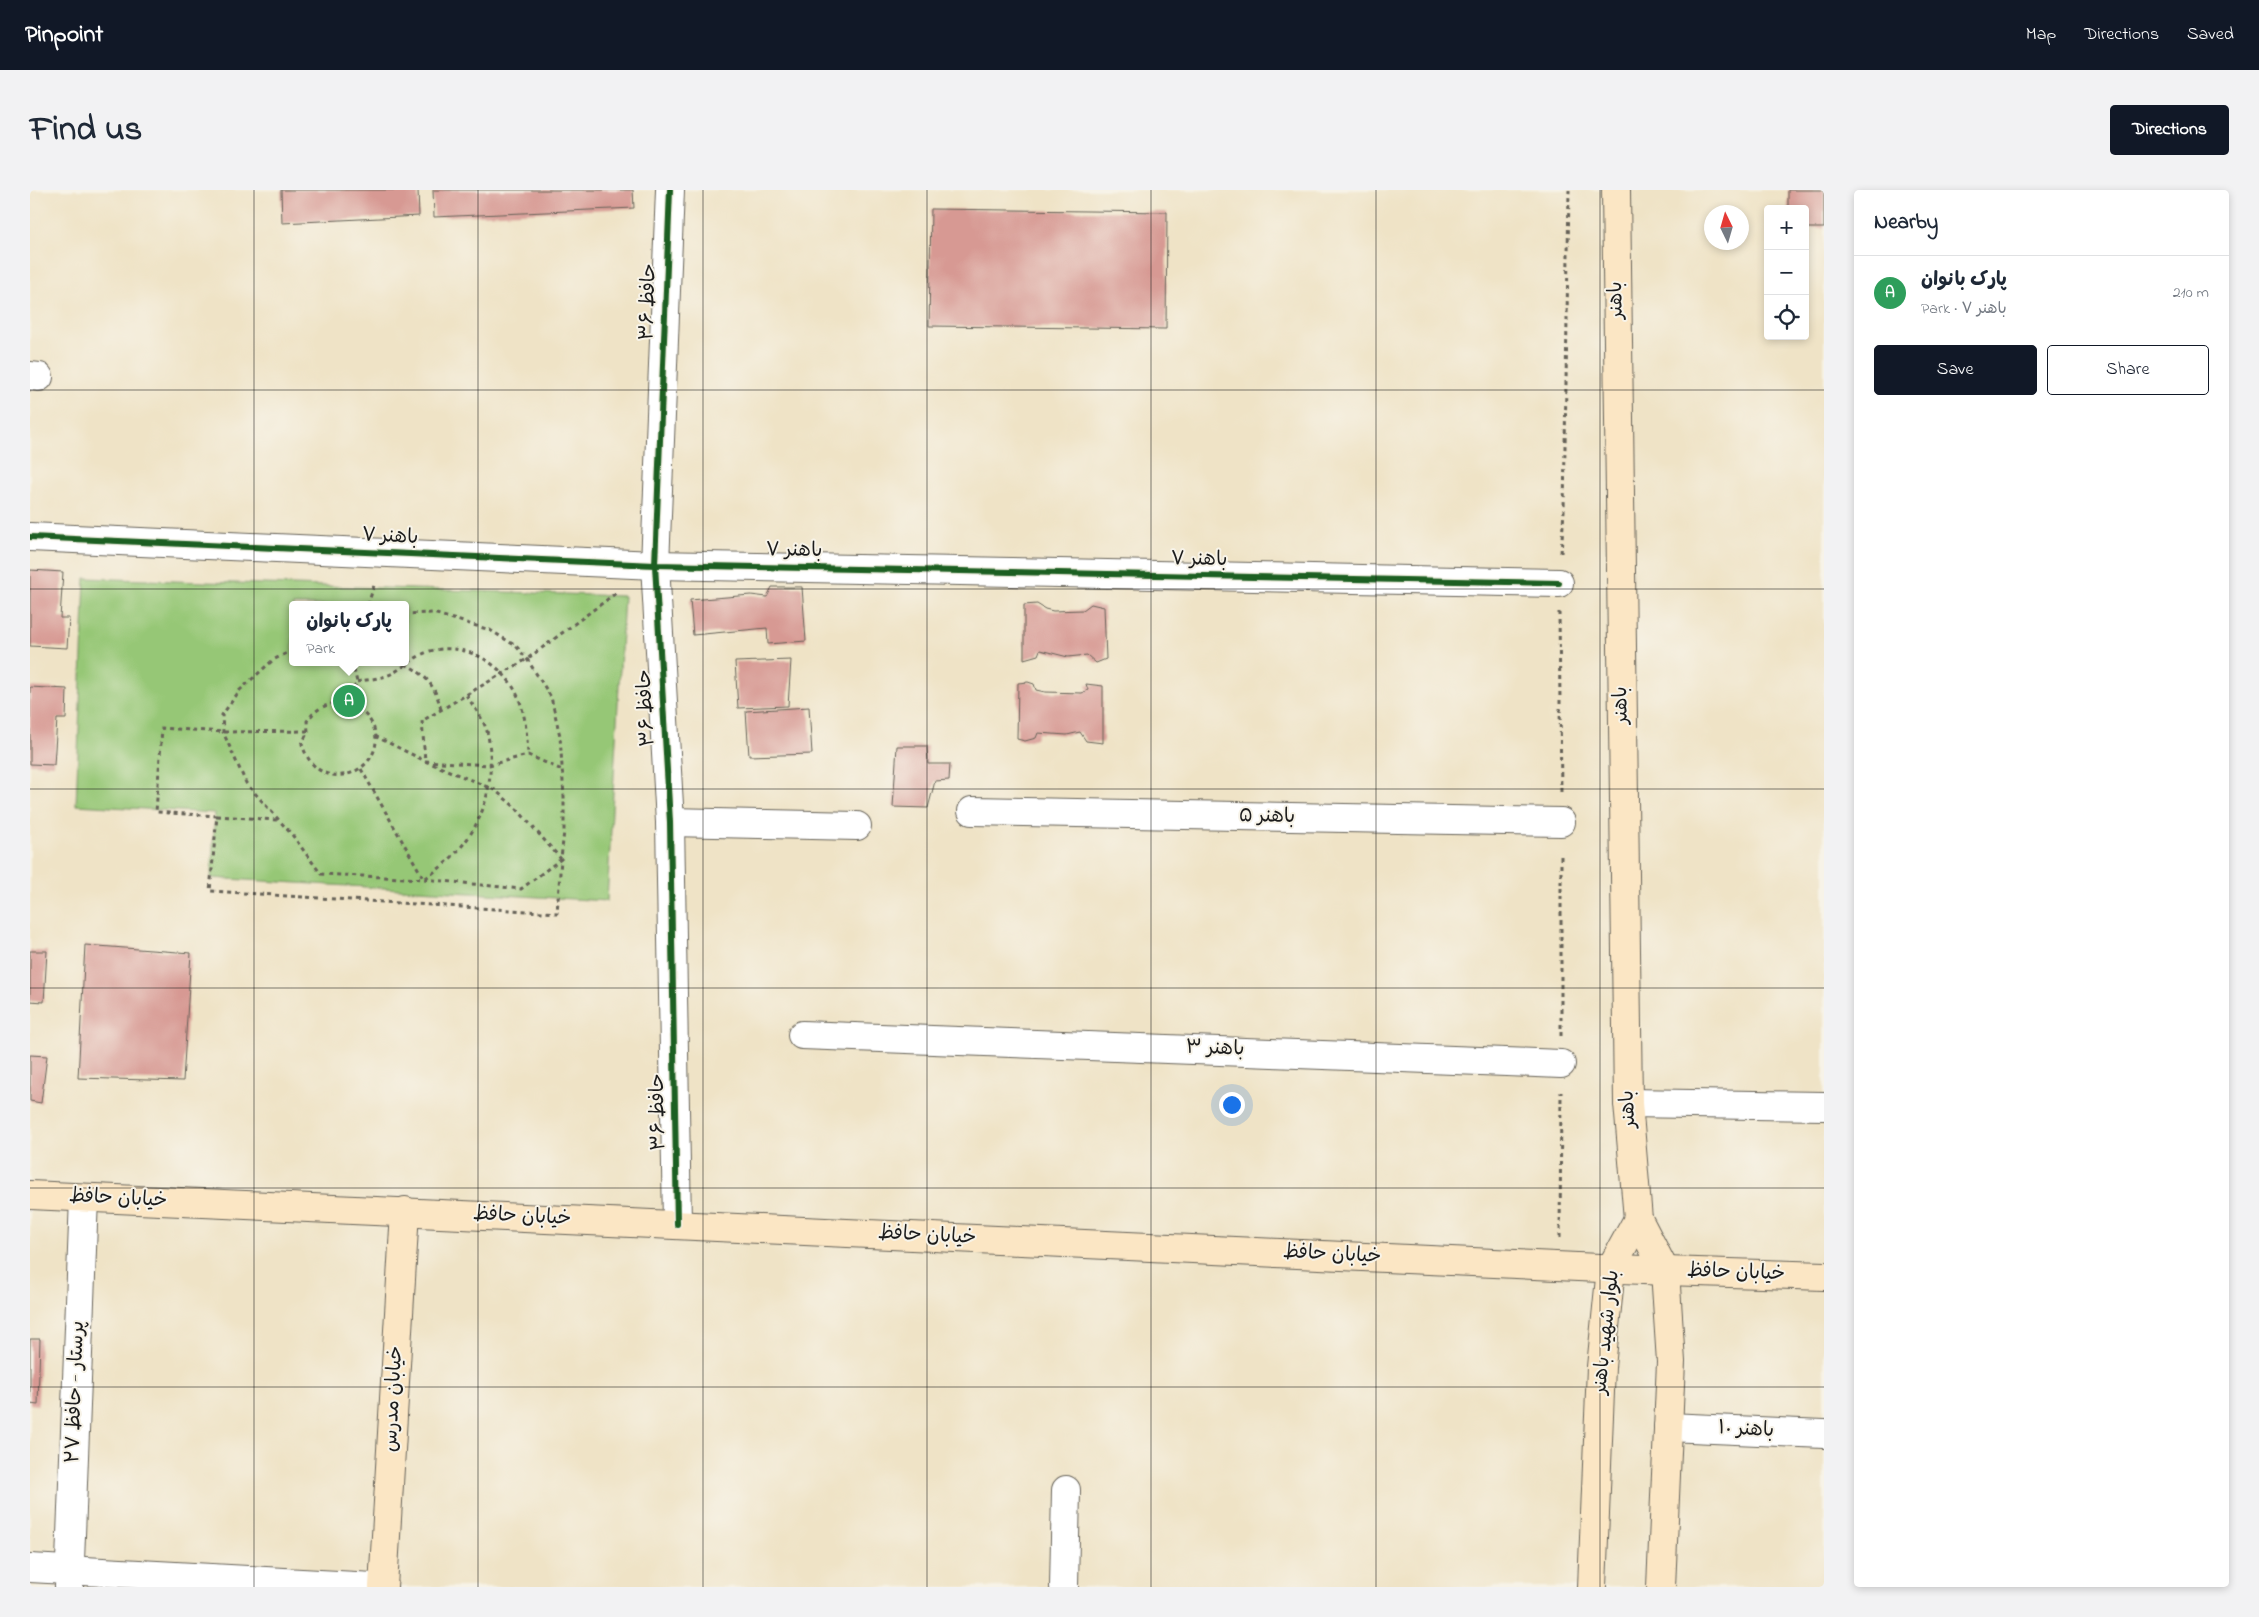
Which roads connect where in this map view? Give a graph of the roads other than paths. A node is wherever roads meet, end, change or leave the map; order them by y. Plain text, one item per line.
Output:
1 (670, 190) edge
2 (1616, 190) edge
3 (30, 537) edge
4 (655, 565) junction
5 (1559, 583) road end
6 (972, 811) dead end
7 (670, 822) junction
8 (1561, 822) road end
9 (857, 826) dead end
10 (802, 1035) dead end
11 (1561, 1064) road end
12 (1628, 1103) junction
13 (1824, 1106) edge
14 (30, 1195) edge
15 (84, 1198) junction
16 (405, 1211) junction
17 (1638, 1219) junction
18 (677, 1224) junction
19 (1611, 1268) junction
20 (1665, 1271) junction
21 (1824, 1276) edge
22 (1668, 1427) junction
23 (1824, 1434) edge
24 (1066, 1490) dead end
25 (30, 1568) edge
26 (69, 1578) edge
27 (374, 1587) edge
28 (383, 1587) edge
29 (1064, 1587) edge
30 (1592, 1587) edge
31 (1661, 1587) edge

1 - 4 street, حافظ ۳۶
2 - 12 main road, باهنر
3 - 4 street, باهنر ۷
4 - 5 street, باهنر ۷
4 - 7 street, حافظ ۳۶
6 - 8 street, باهنر ۵
7 - 9 street
7 - 18 street, حافظ ۳۶
10 - 11 street, باهنر ۳
12 - 13 street
12 - 17 main road, باهنر
14 - 15 main road, خیابان حافظ
15 - 16 main road, خیابان حافظ
15 - 26 street, پرستار - حافظ ۲۷
16 - 18 main road, خیابان حافظ
16 - 28 main road, خیابان مدرس
17 - 19 main road, بلوار شهید باهنر
17 - 20 main road
18 - 19 main road, خیابان حافظ
19 - 20 main road, خیابان حافظ
19 - 30 main road, بلوار شهید باهنر
20 - 21 main road, خیابان حافظ
20 - 22 main road
22 - 23 street, باهنر ۱۰
22 - 31 main road
24 - 29 street
25 - 26 street
26 - 27 street

